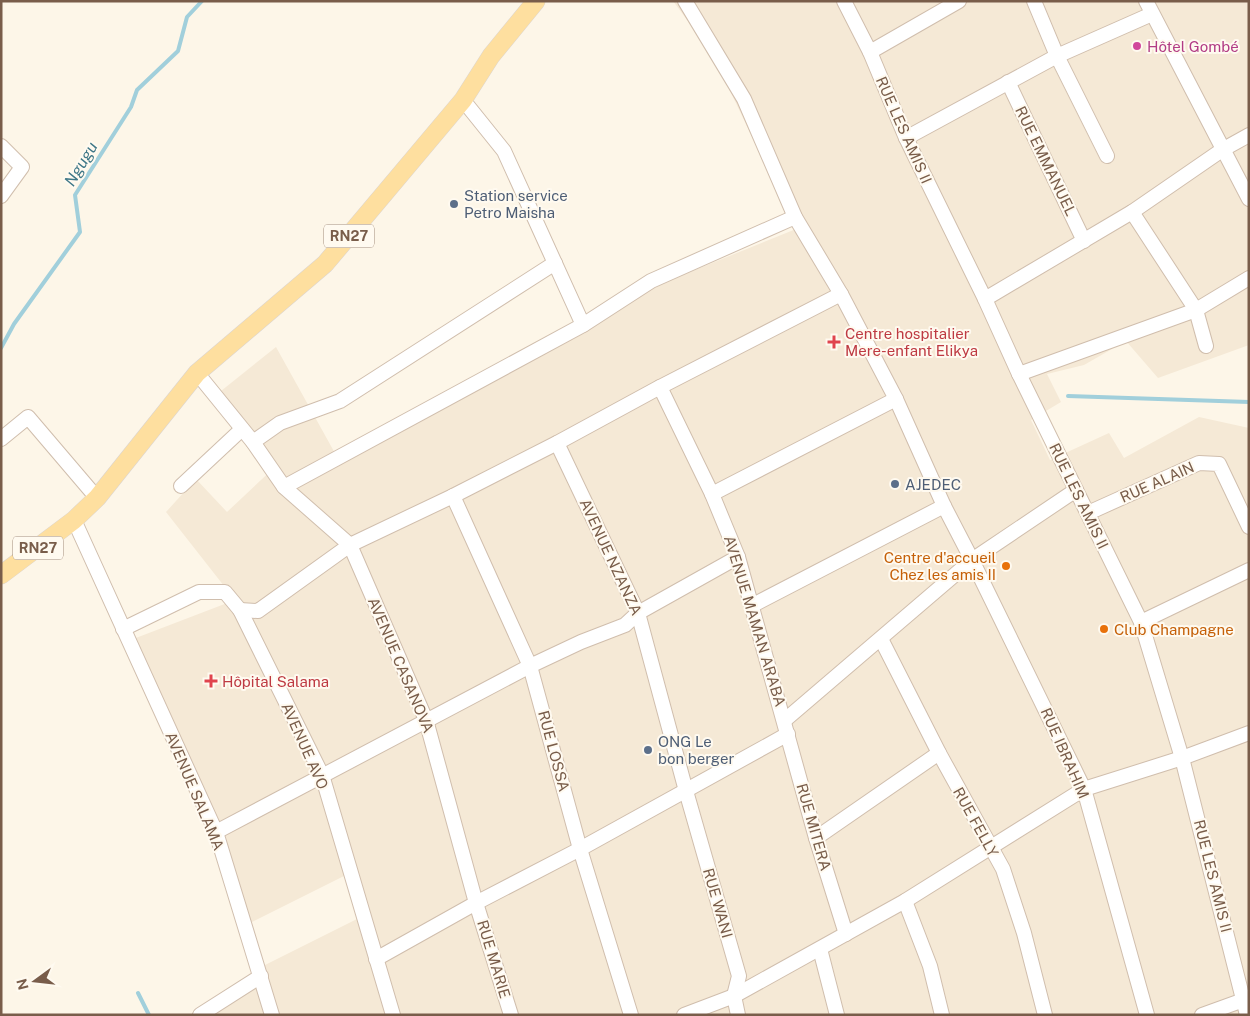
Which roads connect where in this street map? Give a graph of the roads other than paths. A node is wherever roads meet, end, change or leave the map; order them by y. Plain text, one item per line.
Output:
1 (536, 1) edge
2 (685, 1) edge
3 (844, 1) edge
4 (959, 1) edge
5 (1034, 1) edge
6 (1149, 8) edge
7 (870, 52) junction
8 (1057, 56) junction
9 (1008, 82) junction
10 (463, 100) junction
11 (1249, 135) edge
12 (906, 138) junction
13 (1, 146) edge
14 (1222, 150) junction
15 (1107, 156) dead end
16 (1, 196) edge
17 (1249, 199) edge
18 (1132, 212) junction
19 (795, 217) junction
20 (1084, 240) junction
21 (554, 262) junction
22 (1249, 278) edge
23 (841, 294) junction
24 (984, 299) junction
25 (1196, 310) junction
26 (583, 325) junction
27 (1206, 346) dead end
28 (198, 373) junction
29 (1019, 374) junction
30 (660, 387) junction
31 (896, 399) junction
32 (242, 429) junction
33 (1, 438) edge
34 (253, 442) junction
35 (557, 443) junction
36 (180, 486) dead end
37 (284, 487) junction
38 (1076, 490) junction
39 (712, 494) junction
40 (453, 496) junction
41 (97, 498) junction
42 (944, 506) junction
43 (1088, 513) junction
44 (74, 520) junction
45 (1249, 527) edge
46 (350, 546) junction
47 (738, 557) junction
48 (972, 560) junction
49 (1249, 570) edge
50 (1, 575) edge
51 (753, 605) junction
52 (240, 610) junction
53 (638, 613) junction
54 (1141, 622) junction
55 (123, 629) junction
56 (881, 639) junction
57 (530, 666) junction
58 (426, 720) junction
59 (787, 727) junction
60 (1249, 733) edge
61 (938, 753) junction
62 (1182, 758) junction
63 (322, 775) junction
64 (1084, 788) junction
65 (686, 791) junction
66 (216, 832) junction
67 (816, 838) junction
68 (580, 849) junction
69 (991, 849) junction
70 (905, 901) junction
71 (476, 903) junction
72 (846, 934) junction
73 (820, 949) junction
74 (376, 959) junction
75 (261, 976) junction
76 (734, 996) junction
77 (1247, 999) edge
78 (200, 1015) edge
79 (272, 1015) edge
80 (392, 1015) edge
81 (511, 1015) edge
82 (631, 1015) edge
83 (684, 1015) edge
84 (738, 1015) edge
85 (837, 1015) edge
86 (942, 1015) edge
87 (1045, 1015) edge
88 (1147, 1015) edge
89 (1202, 1015) edge
90 (1247, 1015) edge

1 - 10 main road, RN27
2 - 19 street, RUE IBRAHIM
3 - 7 street, RUE LES AMIS II
4 - 7 street
5 - 8 street
6 - 8 street
6 - 14 street
7 - 12 street, RUE LES AMIS II
8 - 9 street
8 - 15 street
9 - 12 street
9 - 20 street, RUE EMMANUEL
10 - 21 street
10 - 28 main road, RN27
11 - 14 street
12 - 24 street, RUE LES AMIS II
13 - 16 street
14 - 17 street
14 - 18 street
18 - 20 street
18 - 25 street
19 - 23 street, RUE IBRAHIM
19 - 26 street
20 - 24 street
21 - 26 street
21 - 34 street
22 - 25 street
23 - 30 street
23 - 31 street, RUE IBRAHIM
24 - 29 street, RUE LES AMIS II
25 - 27 street
25 - 29 street
26 - 37 street
28 - 32 street
28 - 41 main road, RN27
29 - 38 street, RUE LES AMIS II
30 - 35 street
30 - 39 street, AVENUE MAMAN ARABA
31 - 39 street
31 - 42 street, RUE IBRAHIM
32 - 34 street
32 - 36 street
33 - 41 street
34 - 37 street
35 - 40 street
35 - 53 street, AVENUE NZANZA
37 - 46 street
38 - 43 street, RUE LES AMIS II
38 - 48 street
39 - 47 street, AVENUE MAMAN ARABA
40 - 46 street
40 - 57 street, RUE LOSSA
41 - 44 main road, RN27
42 - 48 street, RUE IBRAHIM
42 - 51 street
43 - 45 street, RUE ALAIN
43 - 54 street, RUE LES AMIS II
44 - 50 main road, RN27
44 - 55 street, AVENUE SALAMA
46 - 52 street
46 - 58 street, AVENUE CASANOVA
47 - 51 street, AVENUE MAMAN ARABA
47 - 53 street
48 - 56 street
48 - 64 street, RUE IBRAHIM
49 - 54 street
51 - 59 street, AVENUE MAMAN ARABA
52 - 55 street, AVENUE AVO
52 - 63 street, AVENUE AVO
53 - 57 street
53 - 65 street, AVENUE NZANZA
54 - 62 street, RUE LES AMIS II
55 - 66 street, AVENUE SALAMA
56 - 59 street
56 - 61 street, RUE FELLY
57 - 58 street
57 - 68 street, RUE LOSSA
58 - 63 street
58 - 71 street, AVENUE CASANOVA
59 - 65 street
59 - 67 street, RUE MITERA
60 - 62 street
61 - 67 street
61 - 69 street, RUE FELLY
62 - 64 street
62 - 77 street, RUE LES AMIS II
63 - 66 street
63 - 74 street, AVENUE AVO
64 - 69 street
64 - 88 street, RUE IBRAHIM
65 - 68 street
65 - 76 street, RUE WANI
66 - 75 street, AVENUE SALAMA
67 - 72 street, RUE MITERA
68 - 71 street
68 - 82 street, RUE LOSSA
69 - 70 street
69 - 87 street, RUE FELLY
70 - 72 street
70 - 86 street
71 - 74 street
71 - 81 street, RUE MARIE
72 - 73 street
73 - 76 street
73 - 85 street
74 - 80 street, AVENUE AVO
75 - 78 street
75 - 79 street, AVENUE SALAMA
76 - 83 street
76 - 84 street, RUE WANI
77 - 89 street
77 - 90 street, RUE LES AMIS II

